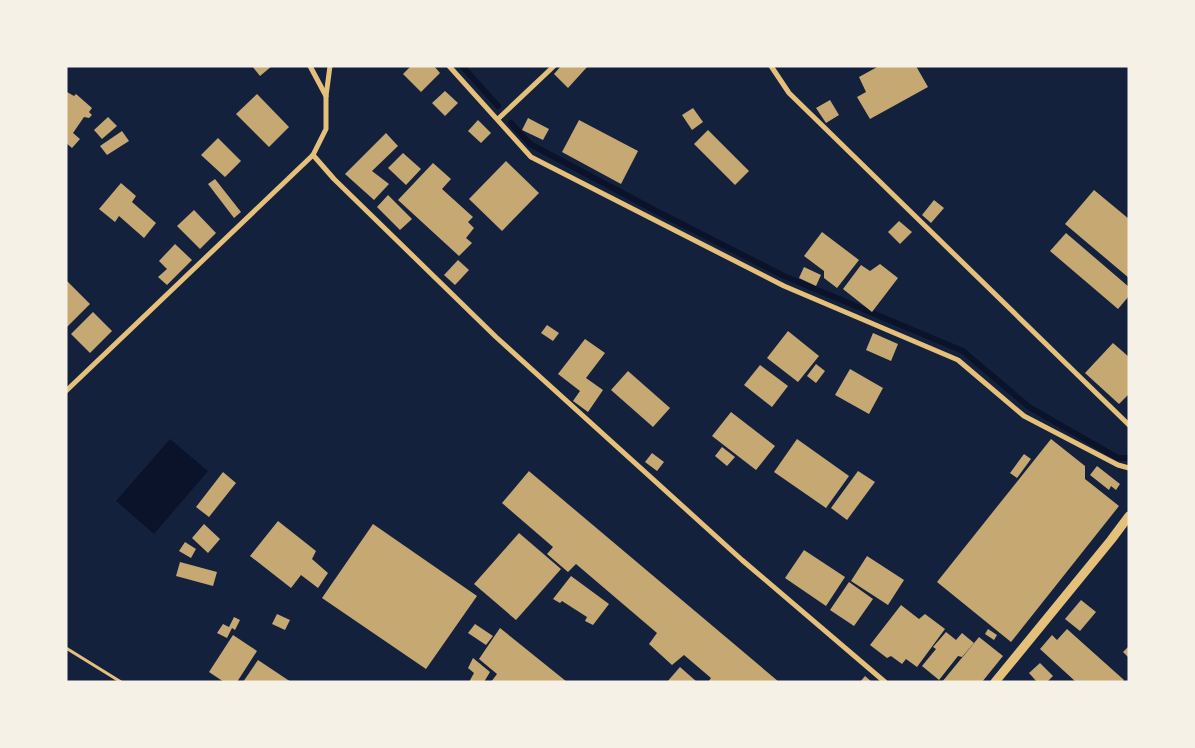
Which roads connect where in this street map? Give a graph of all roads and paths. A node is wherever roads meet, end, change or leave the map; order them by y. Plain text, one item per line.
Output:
1 (310, 66) edge
2 (330, 66) edge
3 (450, 66) edge
4 (554, 66) edge
5 (771, 66) edge
6 (326, 96) junction
7 (498, 120) junction
8 (314, 155) junction
9 (66, 391) edge
10 (1129, 425) edge
11 (1129, 468) edge
12 (1129, 516) edge
13 (66, 648) edge
14 (121, 682) edge
15 (885, 682) edge
16 (995, 682) edge

1 - 6 street
2 - 6 street
3 - 7 street
4 - 7 street
5 - 10 street
6 - 8 street
7 - 11 street
8 - 9 street
8 - 15 street
12 - 16 street
13 - 14 path

